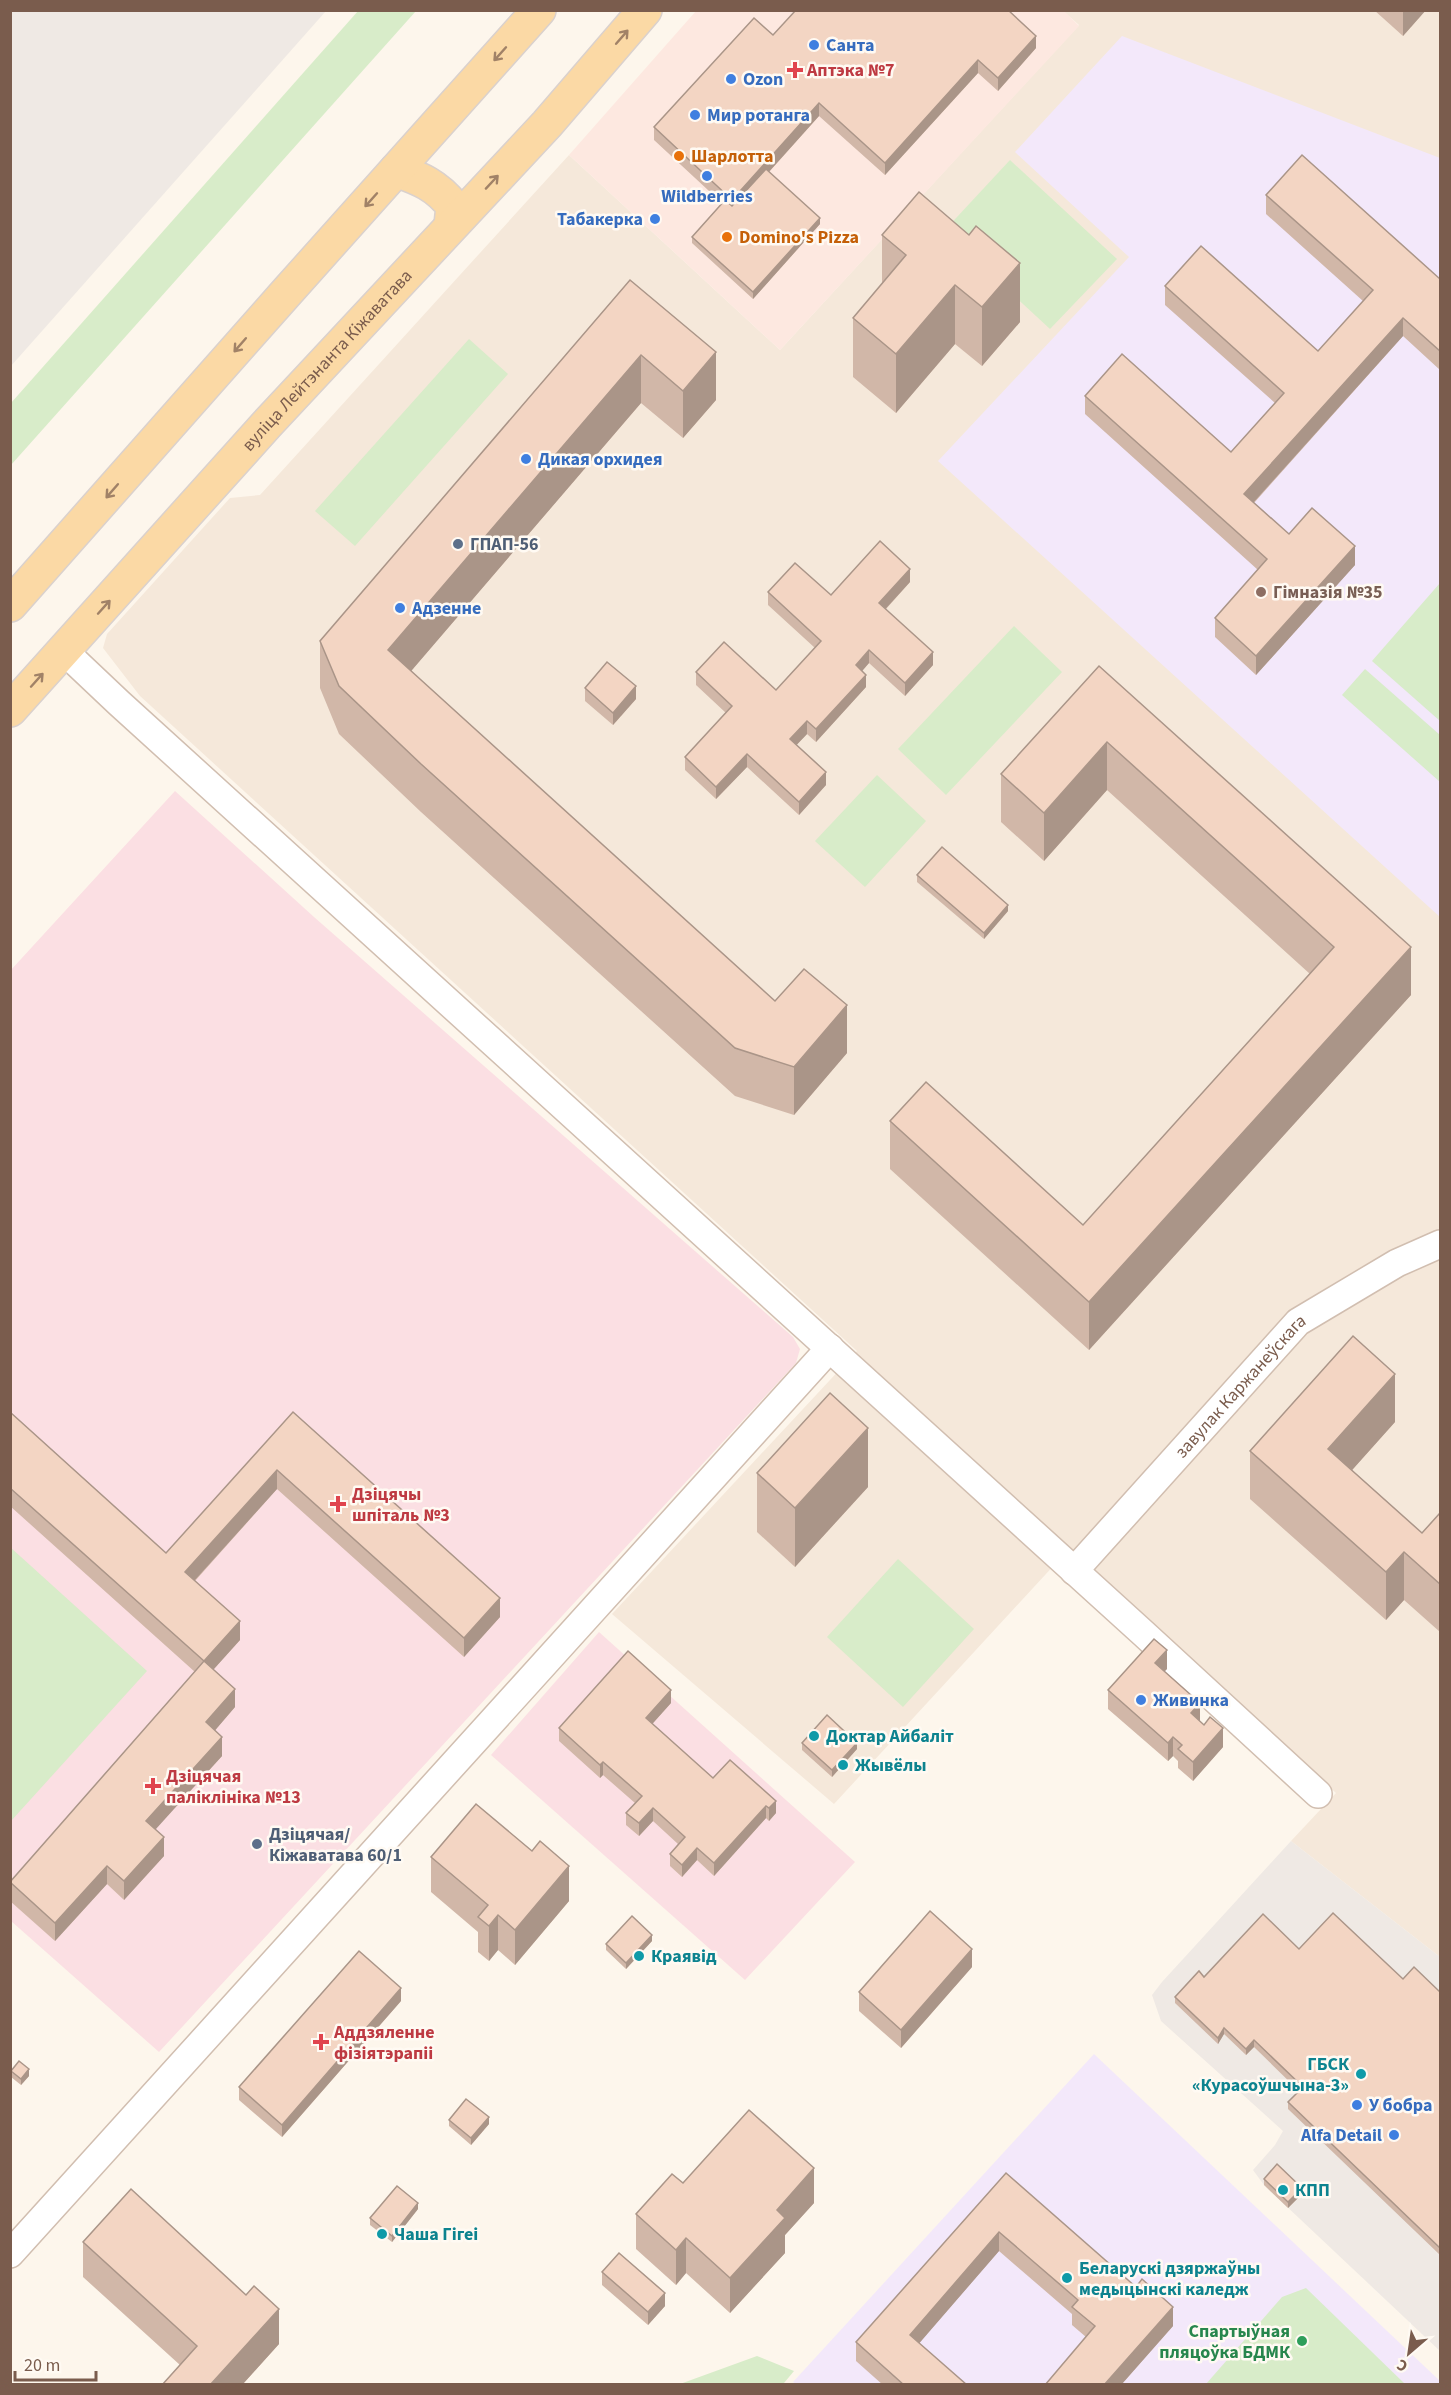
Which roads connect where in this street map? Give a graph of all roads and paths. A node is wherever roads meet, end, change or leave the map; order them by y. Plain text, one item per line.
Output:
1 (539, 10) edge
2 (645, 10) edge
3 (396, 170) junction
4 (452, 225) junction
5 (10, 605) edge
6 (64, 651) junction
7 (10, 710) edge
8 (1440, 1244) edge
9 (830, 1348) junction
10 (1074, 1570) junction
11 (1318, 1794) dead end
12 (10, 2254) edge

1 -> 3 main road
4 -> 2 main road, вуліца Лейтэнанта Кіжаватава
3 - 4 main road
3 -> 5 main road
6 -> 4 main road, вуліца Лейтэнанта Кіжаватава
7 -> 6 main road, вуліца Лейтэнанта Кіжаватава
6 - 9 street
8 - 10 street, завулак Каржанеўскага
9 - 10 street
9 - 12 street
10 - 11 street

